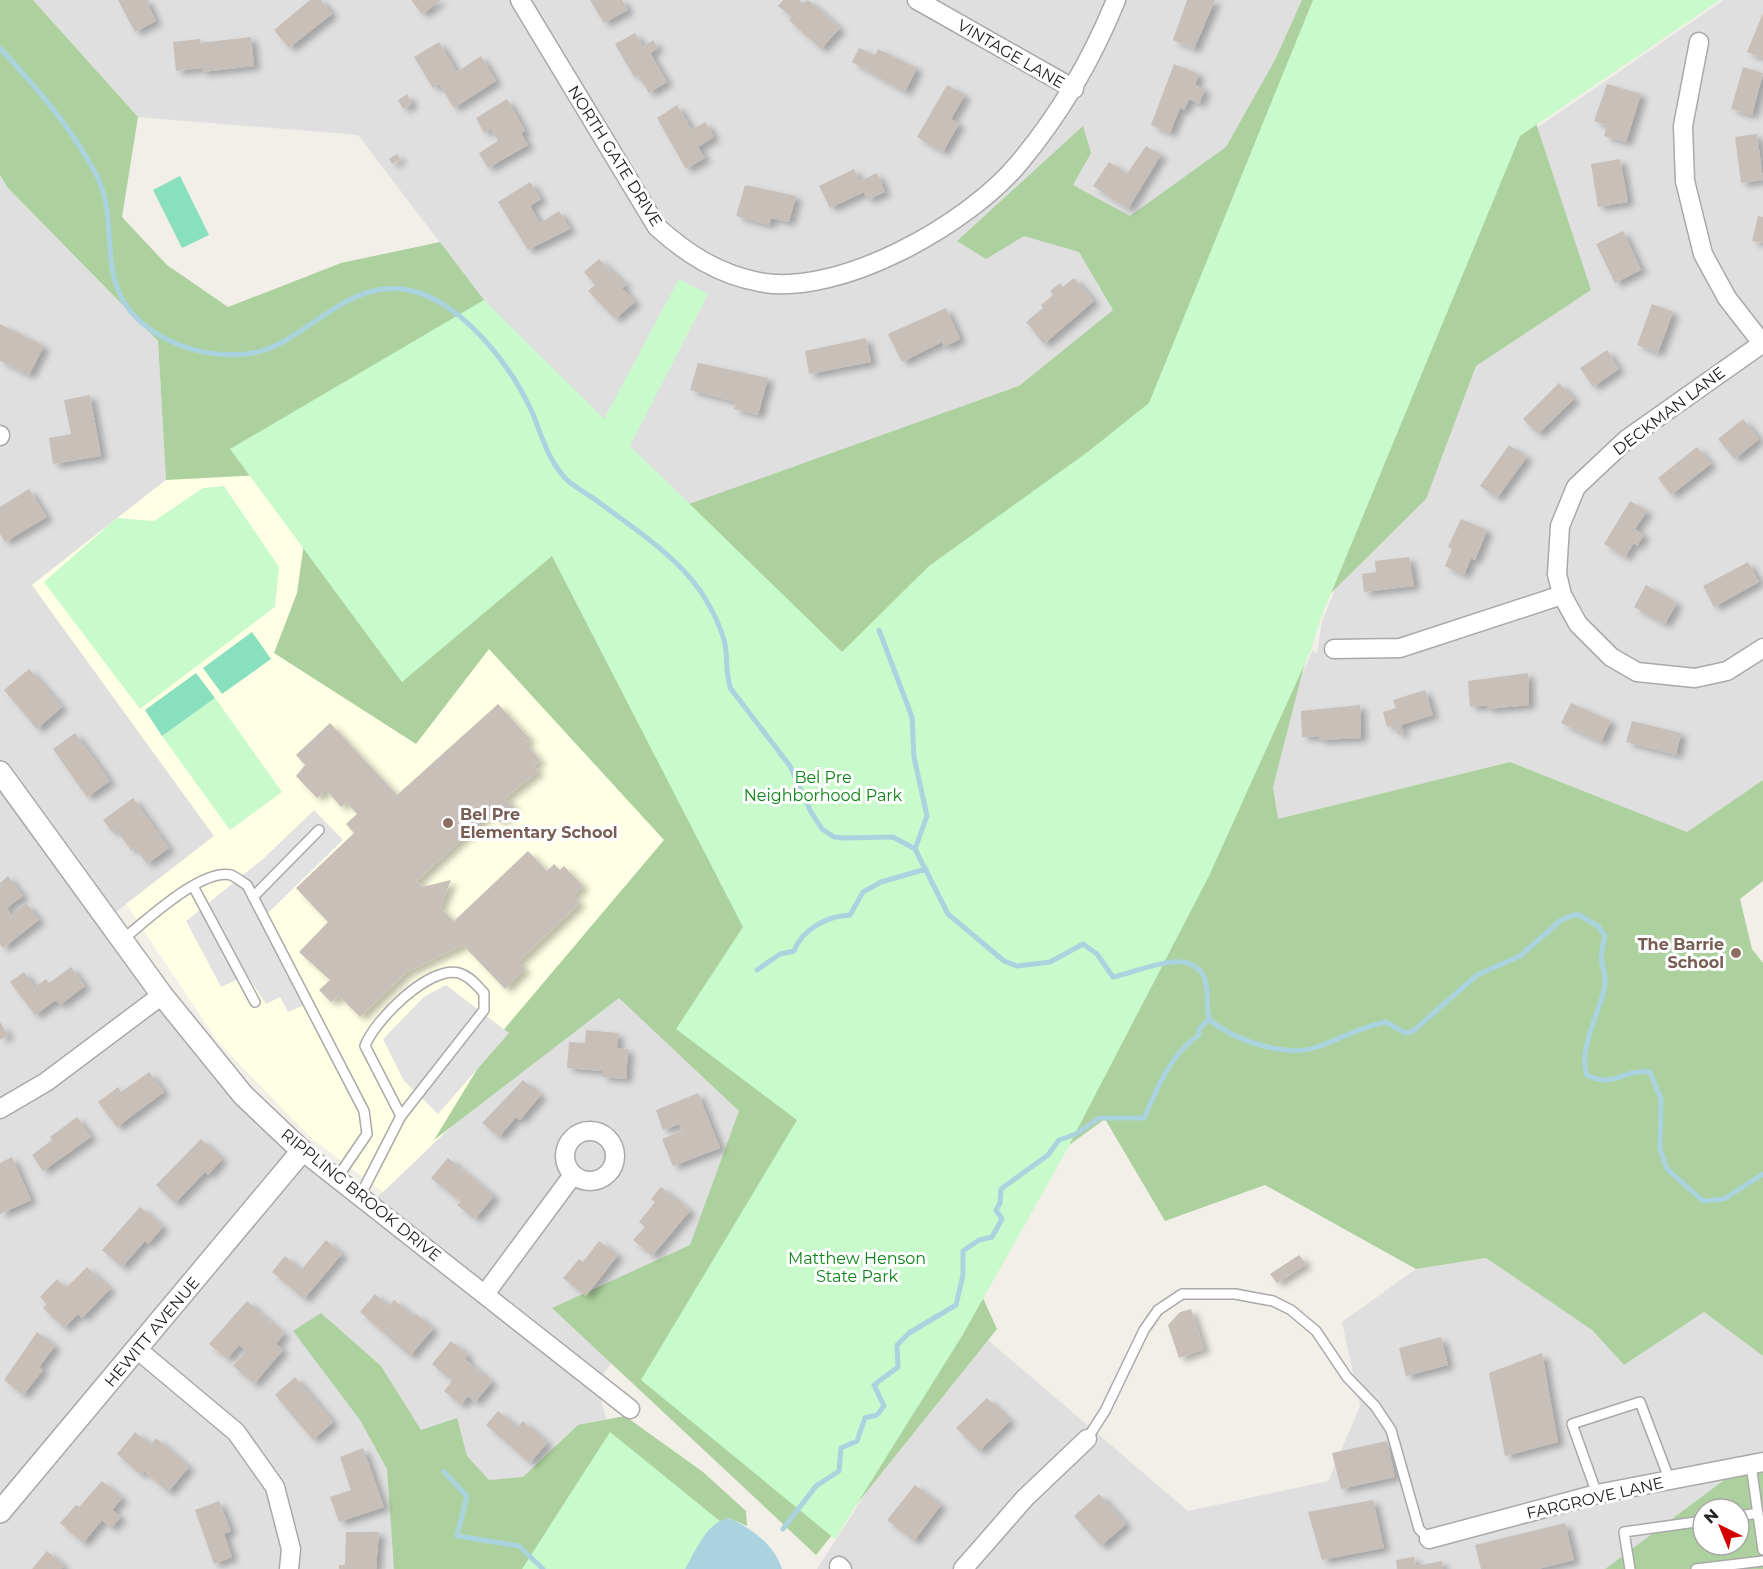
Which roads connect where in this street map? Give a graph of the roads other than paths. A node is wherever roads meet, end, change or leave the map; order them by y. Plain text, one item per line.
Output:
1 (520, 0) edge
2 (917, 0) edge
3 (1116, 0) edge
4 (1699, 42) dead end
5 (1074, 89) junction
6 (1762, 343) edge
7 (1562, 595) junction
8 (1763, 648) edge
9 (1334, 649) dead end
10 (0, 772) edge
11 (319, 830) dead end
12 (193, 886) junction
13 (253, 897) junction
14 (122, 940) junction
15 (162, 995) junction
16 (255, 1002) dead end
17 (0, 1109) edge
18 (401, 1116) junction
19 (302, 1151) junction
20 (573, 1175) dead end
21 (337, 1178) junction
22 (360, 1196) junction
23 (485, 1294) junction
24 (138, 1350) junction
25 (630, 1409) dead end
26 (1087, 1439) joint
27 (1757, 1464) edge
28 (1670, 1481) junction
29 (1597, 1494) junction
30 (0, 1512) edge
31 (1758, 1513) junction
32 (1751, 1514) edge
33 (1691, 1523) edge
34 (1429, 1539) joint
35 (1763, 1550) edge
36 (1763, 1561) edge
37 (289, 1569) edge
38 (963, 1569) edge
39 (1630, 1569) edge
40 (1696, 1569) edge

1 - 5 street, NORTH GATE DRIVE
2 - 5 street, VINTAGE LANE
3 - 5 street, NORTH GATE DRIVE
4 - 6 street
6 - 7 street, DECKMAN LANE
7 - 8 street, DECKMAN LANE
7 - 9 street
10 - 14 street, RIPPLING BROOK DRIVE
11 - 13 lane
12 - 13 lane
12 - 14 lane
12 - 16 lane
13 - 21 lane
14 - 15 street, RIPPLING BROOK DRIVE
15 - 17 street
15 - 19 street, RIPPLING BROOK DRIVE
18 - 18 lane
18 - 22 lane
19 - 21 street, RIPPLING BROOK DRIVE
19 - 24 street, HEWITT AVENUE
20 - 23 street
21 - 22 street, RIPPLING BROOK DRIVE
22 - 23 street, RIPPLING BROOK DRIVE
23 - 25 street, RIPPLING BROOK DRIVE
24 - 30 street, HEWITT AVENUE
24 - 37 street
26 - 34 lane
26 - 38 street
27 - 28 street, FARGROVE LANE
27 - 31 lane
28 - 29 street, FARGROVE LANE
28 - 29 lane
29 - 34 street, FARGROVE LANE
31 - 32 lane
31 - 35 lane
33 - 39 lane
36 - 40 lane

